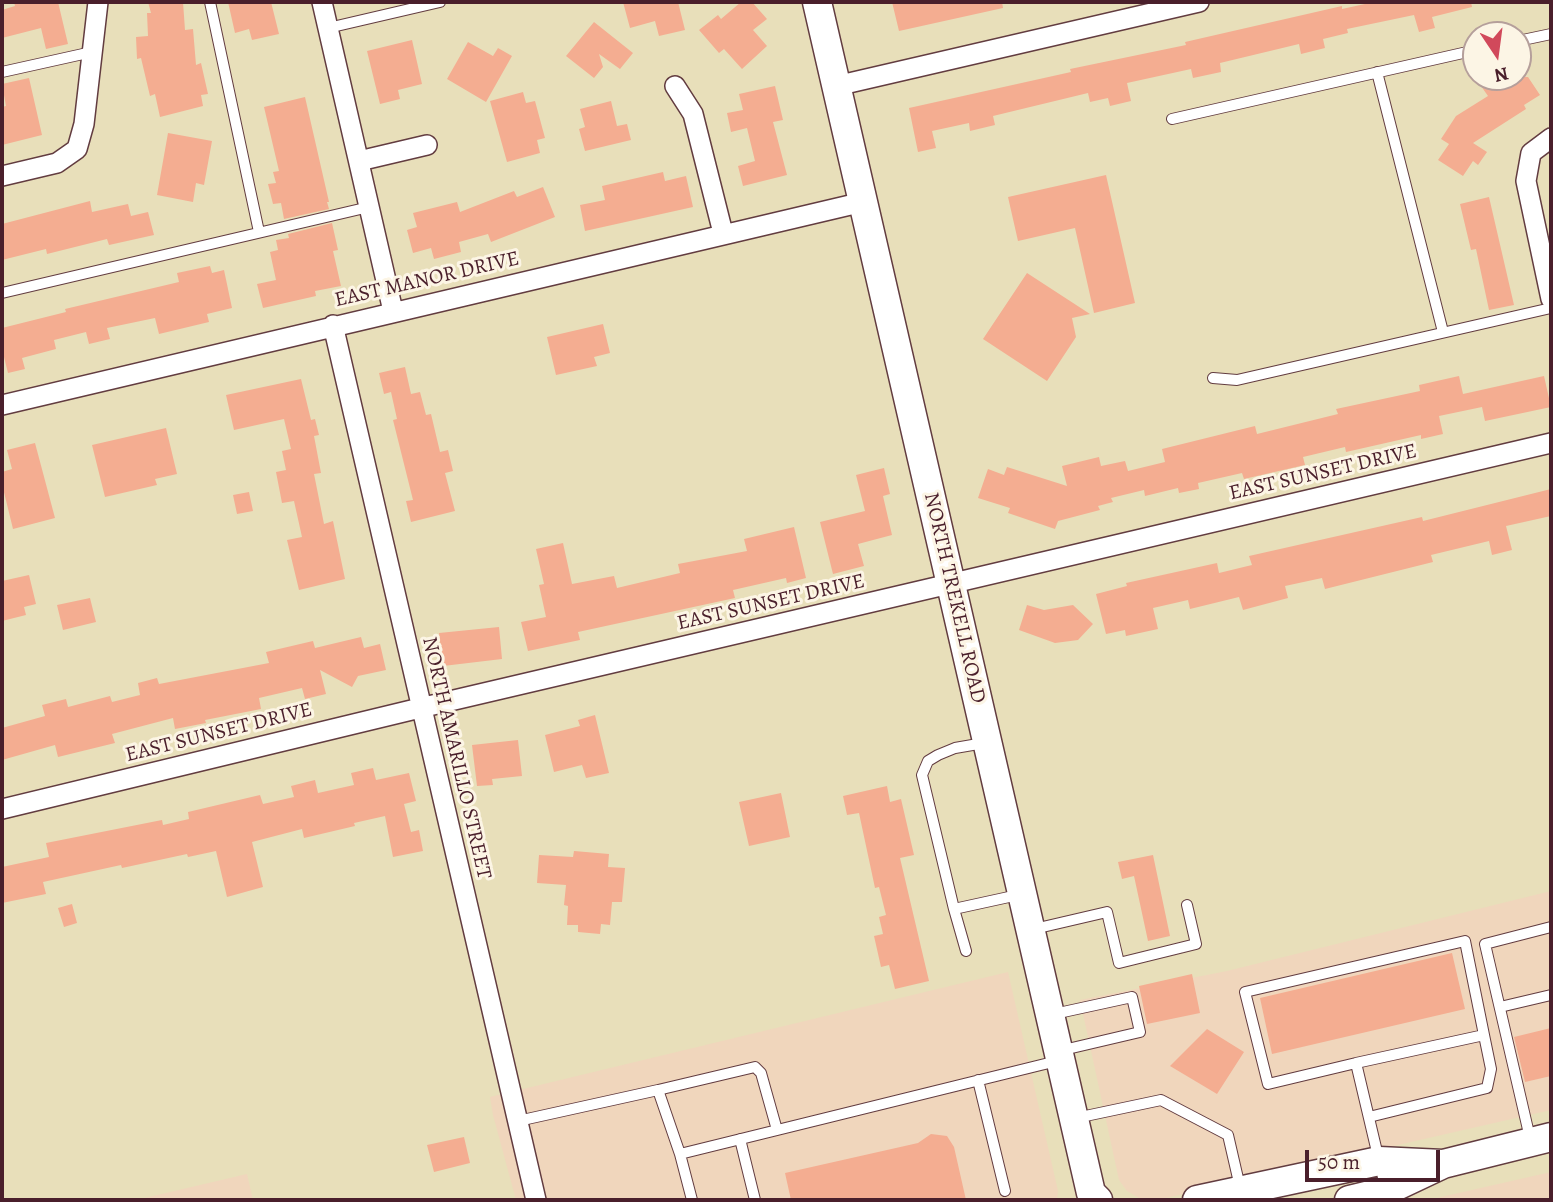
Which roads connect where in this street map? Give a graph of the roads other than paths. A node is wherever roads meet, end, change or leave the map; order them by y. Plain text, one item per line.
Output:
1 (98, 2) edge
2 (210, 2) edge
3 (322, 2) edge
4 (440, 2) edge
5 (817, 2) edge
6 (1199, 2) edge
7 (328, 28) junction
8 (1551, 34) edge
9 (1532, 38) edge
10 (92, 52) junction
11 (1462, 53) edge
12 (2, 72) edge
13 (1377, 72) junction
14 (675, 86) dead end
15 (836, 86) junction
16 (1172, 119) dead end
17 (1551, 138) edge
18 (427, 145) dead end
19 (359, 161) junction
20 (2, 176) edge
21 (863, 202) junction
22 (369, 207) junction
23 (259, 232) junction
24 (723, 233) junction
25 (1546, 252) edge
26 (2, 293) edge
27 (1551, 299) edge
28 (1551, 308) edge
29 (393, 311) junction
30 (333, 325) junction
31 (1443, 332) junction
32 (1213, 378) dead end
33 (2, 405) edge
34 (1551, 443) edge
35 (952, 584) junction
36 (421, 708) junction
37 (988, 742) junction
38 (2, 809) edge
39 (1022, 894) junction
40 (1187, 905) dead end
41 (954, 909) junction
42 (1551, 928) edge
43 (1031, 930) junction
44 (966, 951) dead end
45 (1551, 995) edge
46 (1500, 1007) junction
47 (1050, 1015) junction
48 (1484, 1035) junction
49 (1059, 1056) junction
50 (1356, 1063) junction
51 (978, 1080) junction
52 (658, 1090) junction
53 (1369, 1117) junction
54 (1074, 1118) junction
55 (517, 1121) junction
56 (777, 1130) junction
57 (740, 1139) junction
58 (1541, 1140) edge
59 (680, 1154) junction
60 (1379, 1161) junction
61 (1443, 1164) junction
62 (1005, 1191) dead end
63 (1241, 1191) junction
64 (1387, 1196) edge
65 (1093, 1198) edge
66 (536, 1200) edge
67 (692, 1200) edge
68 (755, 1200) edge
69 (1197, 1200) edge
70 (1349, 1200) edge

1 - 10 street
2 - 23 lane
3 - 7 street
4 - 7 lane
5 - 15 main road, NORTH TREKELL ROAD
6 - 15 street
7 - 19 street
8 - 9 lane
10 - 12 lane
10 - 20 street
11 - 13 lane
13 - 16 lane
13 - 31 lane
14 - 24 street
15 - 21 main road, NORTH TREKELL ROAD
17 - 25 street
18 - 19 street
19 - 22 street
21 - 24 street, EAST MANOR DRIVE
21 - 35 main road, NORTH TREKELL ROAD
22 - 23 lane
22 - 29 street
23 - 26 lane
24 - 29 street, EAST MANOR DRIVE
25 - 27 street
28 - 31 lane
29 - 30 street, EAST MANOR DRIVE
30 - 33 street, EAST MANOR DRIVE
30 - 36 street, NORTH AMARILLO STREET
31 - 32 lane
34 - 35 street, EAST SUNSET DRIVE
35 - 36 street, EAST SUNSET DRIVE
35 - 37 main road, NORTH TREKELL ROAD
36 - 38 street, EAST SUNSET DRIVE
36 - 55 street, NORTH AMARILLO STREET
37 - 39 main road, NORTH TREKELL ROAD
37 - 41 lane
39 - 41 lane
39 - 43 main road, NORTH TREKELL ROAD
40 - 43 lane
41 - 44 lane
42 - 46 lane
43 - 47 main road, NORTH TREKELL ROAD
45 - 46 lane
46 - 58 lane
47 - 49 main road, NORTH TREKELL ROAD
47 - 49 lane
48 - 50 lane
48 - 50 lane
48 - 53 lane
49 - 51 lane
49 - 54 main road, NORTH TREKELL ROAD
50 - 53 lane
51 - 56 lane
51 - 62 lane
52 - 55 lane
52 - 56 lane
52 - 59 lane
53 - 60 lane
54 - 63 lane
54 - 65 main road, NORTH TREKELL ROAD
55 - 66 street, NORTH AMARILLO STREET
56 - 57 lane
57 - 59 lane
57 - 68 lane
58 - 61 main road
59 - 67 lane
60 - 61 main road
60 - 63 main road
60 - 64 lane
61 - 64 main road
63 - 69 main road
64 - 70 main road

